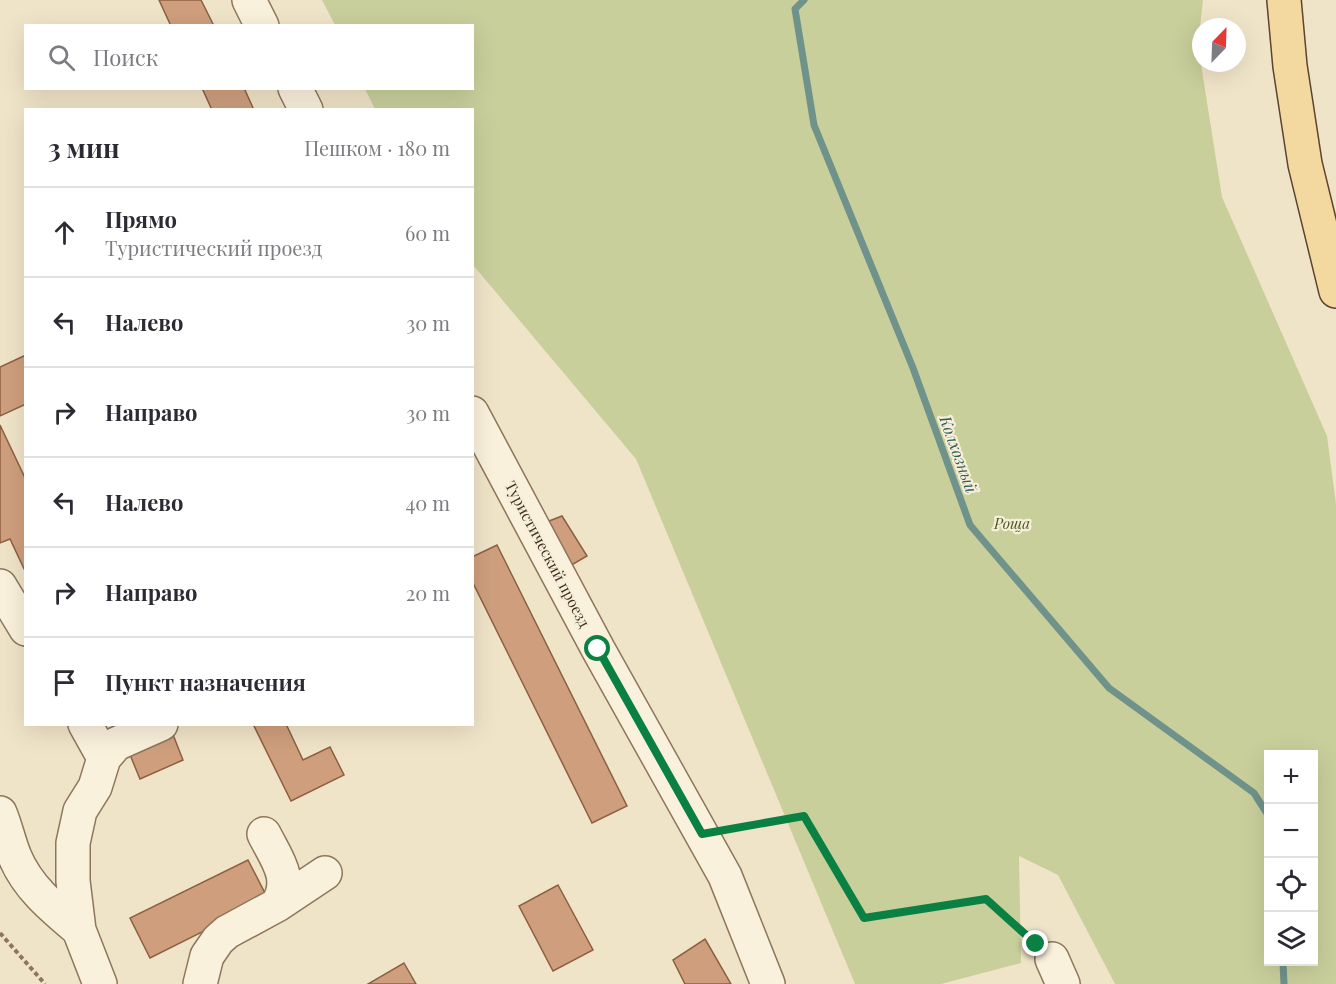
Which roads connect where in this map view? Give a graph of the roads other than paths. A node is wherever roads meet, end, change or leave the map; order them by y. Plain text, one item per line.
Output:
1 (249, 0) edge
2 (1284, 0) edge
3 (261, 24) edge
4 (296, 90) edge
5 (305, 108) edge
6 (1336, 291) edge
7 (474, 417) edge
8 (0, 586) edge
9 (24, 626) edge
10 (86, 726) edge
11 (156, 726) edge
12 (104, 758) junction
13 (0, 813) edge
14 (264, 834) dead end
15 (325, 873) dead end
16 (277, 905) junction
17 (79, 930) junction
18 (100, 984) edge
19 (200, 984) edge
20 (768, 984) edge

1 - 3 street
2 - 6 main road
4 - 5 street
7 - 20 street, Туристический проезд
8 - 9 street
10 - 12 street
11 - 12 street
12 - 17 street
13 - 17 street
14 - 16 street
15 - 16 street
16 - 19 street
17 - 18 street

